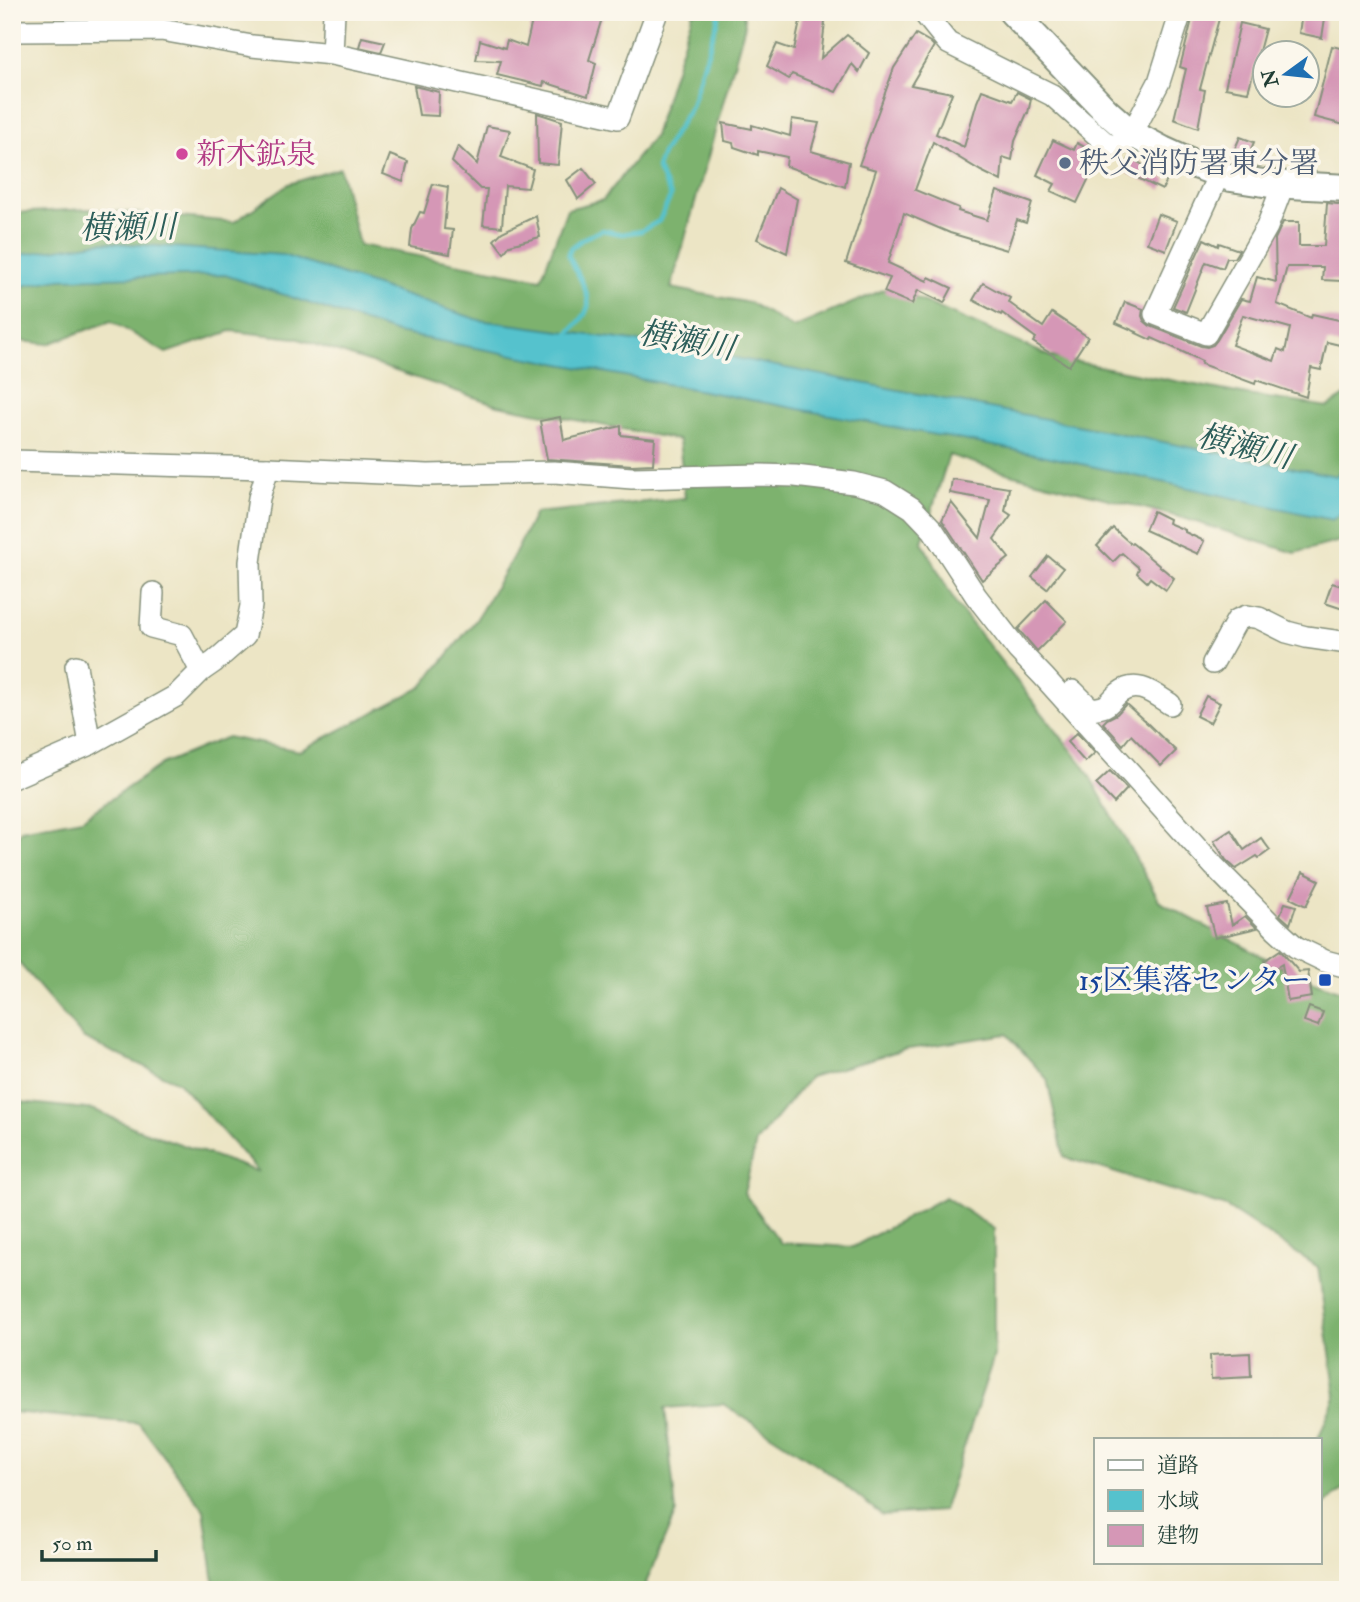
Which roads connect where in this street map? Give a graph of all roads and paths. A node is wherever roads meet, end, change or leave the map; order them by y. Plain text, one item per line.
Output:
1 (334, 12) edge
2 (657, 12) edge
3 (923, 12) edge
4 (1012, 12) edge
5 (1181, 12) edge
6 (12, 31) edge
7 (332, 54) junction
8 (1131, 133) junction
9 (1219, 174) junction
10 (1283, 185) junction
11 (1348, 188) edge
12 (12, 461) edge
13 (268, 468) junction
14 (153, 593) dead end
15 (1348, 643) edge
16 (1213, 663) dead end
17 (76, 666) dead end
18 (201, 671) junction
19 (1044, 677) junction
20 (1170, 704) dead end
21 (90, 744) junction
22 (12, 778) edge
23 (1348, 967) edge

1 - 7 street
2 - 7 street
3 - 8 street
4 - 8 main road
5 - 8 street
6 - 7 street
8 - 9 main road
9 - 10 main road
9 - 10 street
10 - 11 main road
12 - 13 street
13 - 18 street
13 - 19 street
14 - 18 street
15 - 16 street
17 - 21 street
18 - 21 street
19 - 20 street
19 - 23 street
21 - 22 street

